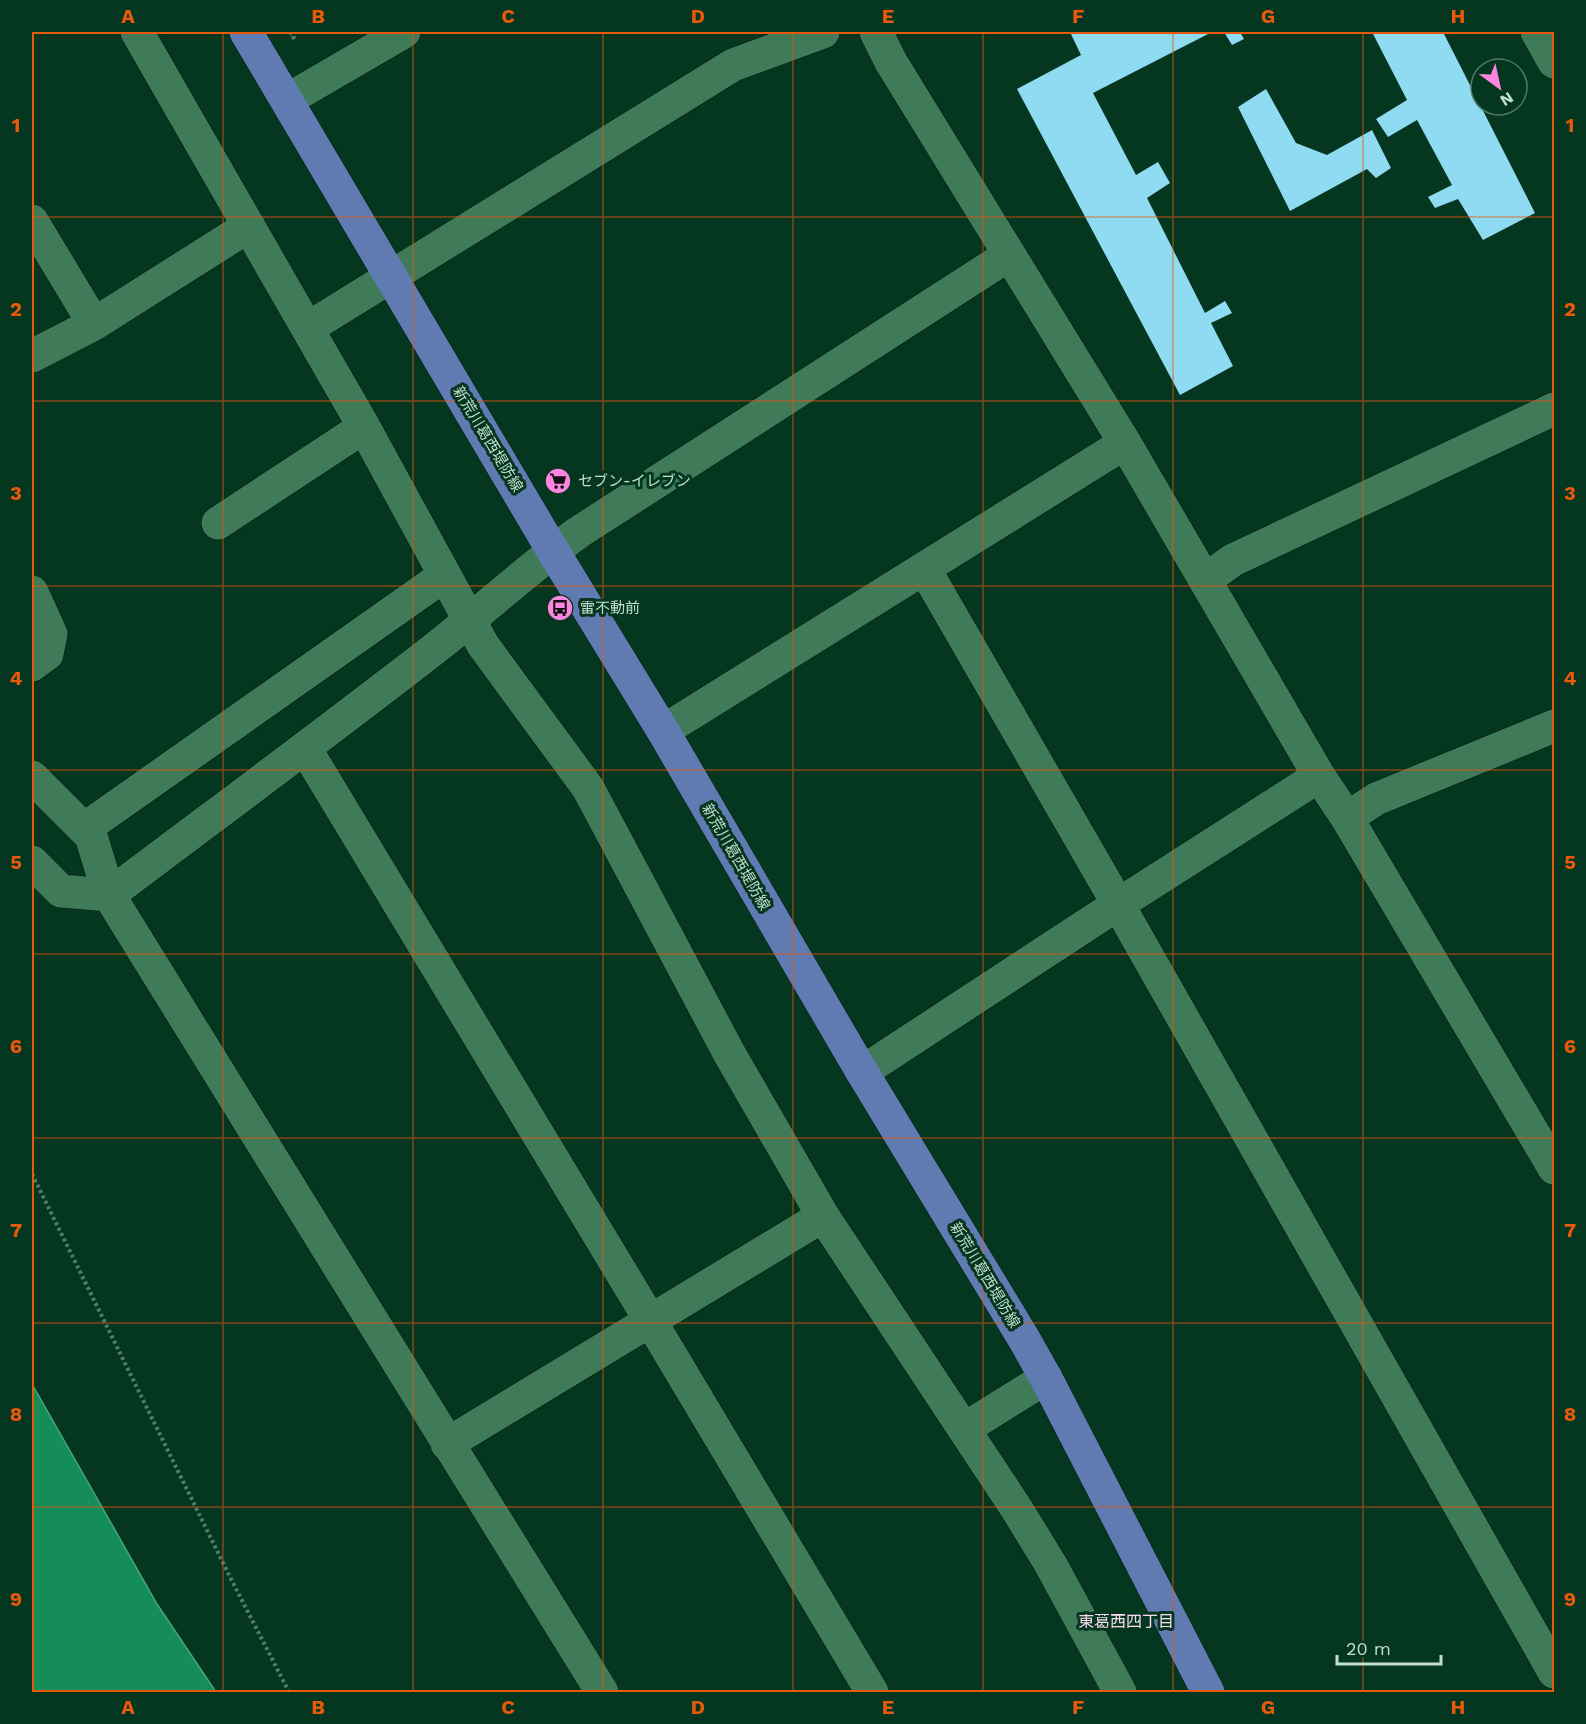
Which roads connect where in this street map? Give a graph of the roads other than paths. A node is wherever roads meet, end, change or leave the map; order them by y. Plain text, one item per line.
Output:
1 (137, 32) edge
2 (246, 32) edge
3 (404, 32) edge
4 (823, 32) edge
5 (876, 32) edge
6 (1537, 32) edge
7 (1554, 62) edge
8 (287, 100) junction
9 (32, 221) edge
10 (249, 226) junction
11 (1009, 255) junction
12 (392, 277) junction
13 (94, 324) junction
14 (308, 328) junction
15 (32, 356) edge
16 (1554, 409) edge
17 (364, 427) junction
18 (1125, 443) junction
19 (218, 522) dead end
20 (554, 550) junction
21 (924, 568) junction
22 (445, 574) junction
23 (1205, 580) junction
24 (32, 591) edge
25 (470, 620) junction
26 (32, 665) edge
27 (1554, 726) edge
28 (663, 731) junction
29 (305, 748) junction
30 (1319, 776) junction
31 (32, 777) edge
32 (1347, 818) junction
33 (84, 829) junction
34 (32, 862) edge
35 (109, 895) junction
36 (1118, 904) junction
37 (862, 1072) junction
38 (1554, 1168) edge
39 (823, 1216) junction
40 (651, 1320) junction
41 (1046, 1378) junction
42 (964, 1429) junction
43 (447, 1444) junction
44 (1554, 1672) edge
45 (602, 1692) edge
46 (872, 1692) edge
47 (1120, 1692) edge
48 (1208, 1692) edge

1 - 10 street
2 - 8 main road, 新荒川葛西堤防線
3 - 8 street
4 - 12 street
5 - 11 street
6 - 7 street
8 - 12 main road, 新荒川葛西堤防線
9 - 13 street
10 - 13 street
10 - 14 street
11 - 18 street
11 - 20 street
12 - 14 street
12 - 20 main road, 新荒川葛西堤防線
13 - 15 street
14 - 17 street
16 - 23 street
17 - 19 street
17 - 22 street
18 - 21 street
18 - 23 street
20 - 25 street
20 - 28 main road, 新荒川葛西堤防線
21 - 28 street
21 - 36 street
22 - 25 street
22 - 33 street
23 - 30 street
24 - 26 street
25 - 29 street
25 - 39 street
27 - 32 street
28 - 37 main road, 新荒川葛西堤防線
29 - 35 street
29 - 40 street
30 - 32 street
30 - 36 street
31 - 33 street
32 - 38 street
33 - 35 street
34 - 35 street
35 - 43 street
36 - 37 street
36 - 44 street
37 - 41 main road, 新荒川葛西堤防線
39 - 40 street
39 - 42 street
40 - 43 street
40 - 46 street
41 - 42 street
41 - 48 main road, 新荒川葛西堤防線
42 - 47 street
43 - 45 street

